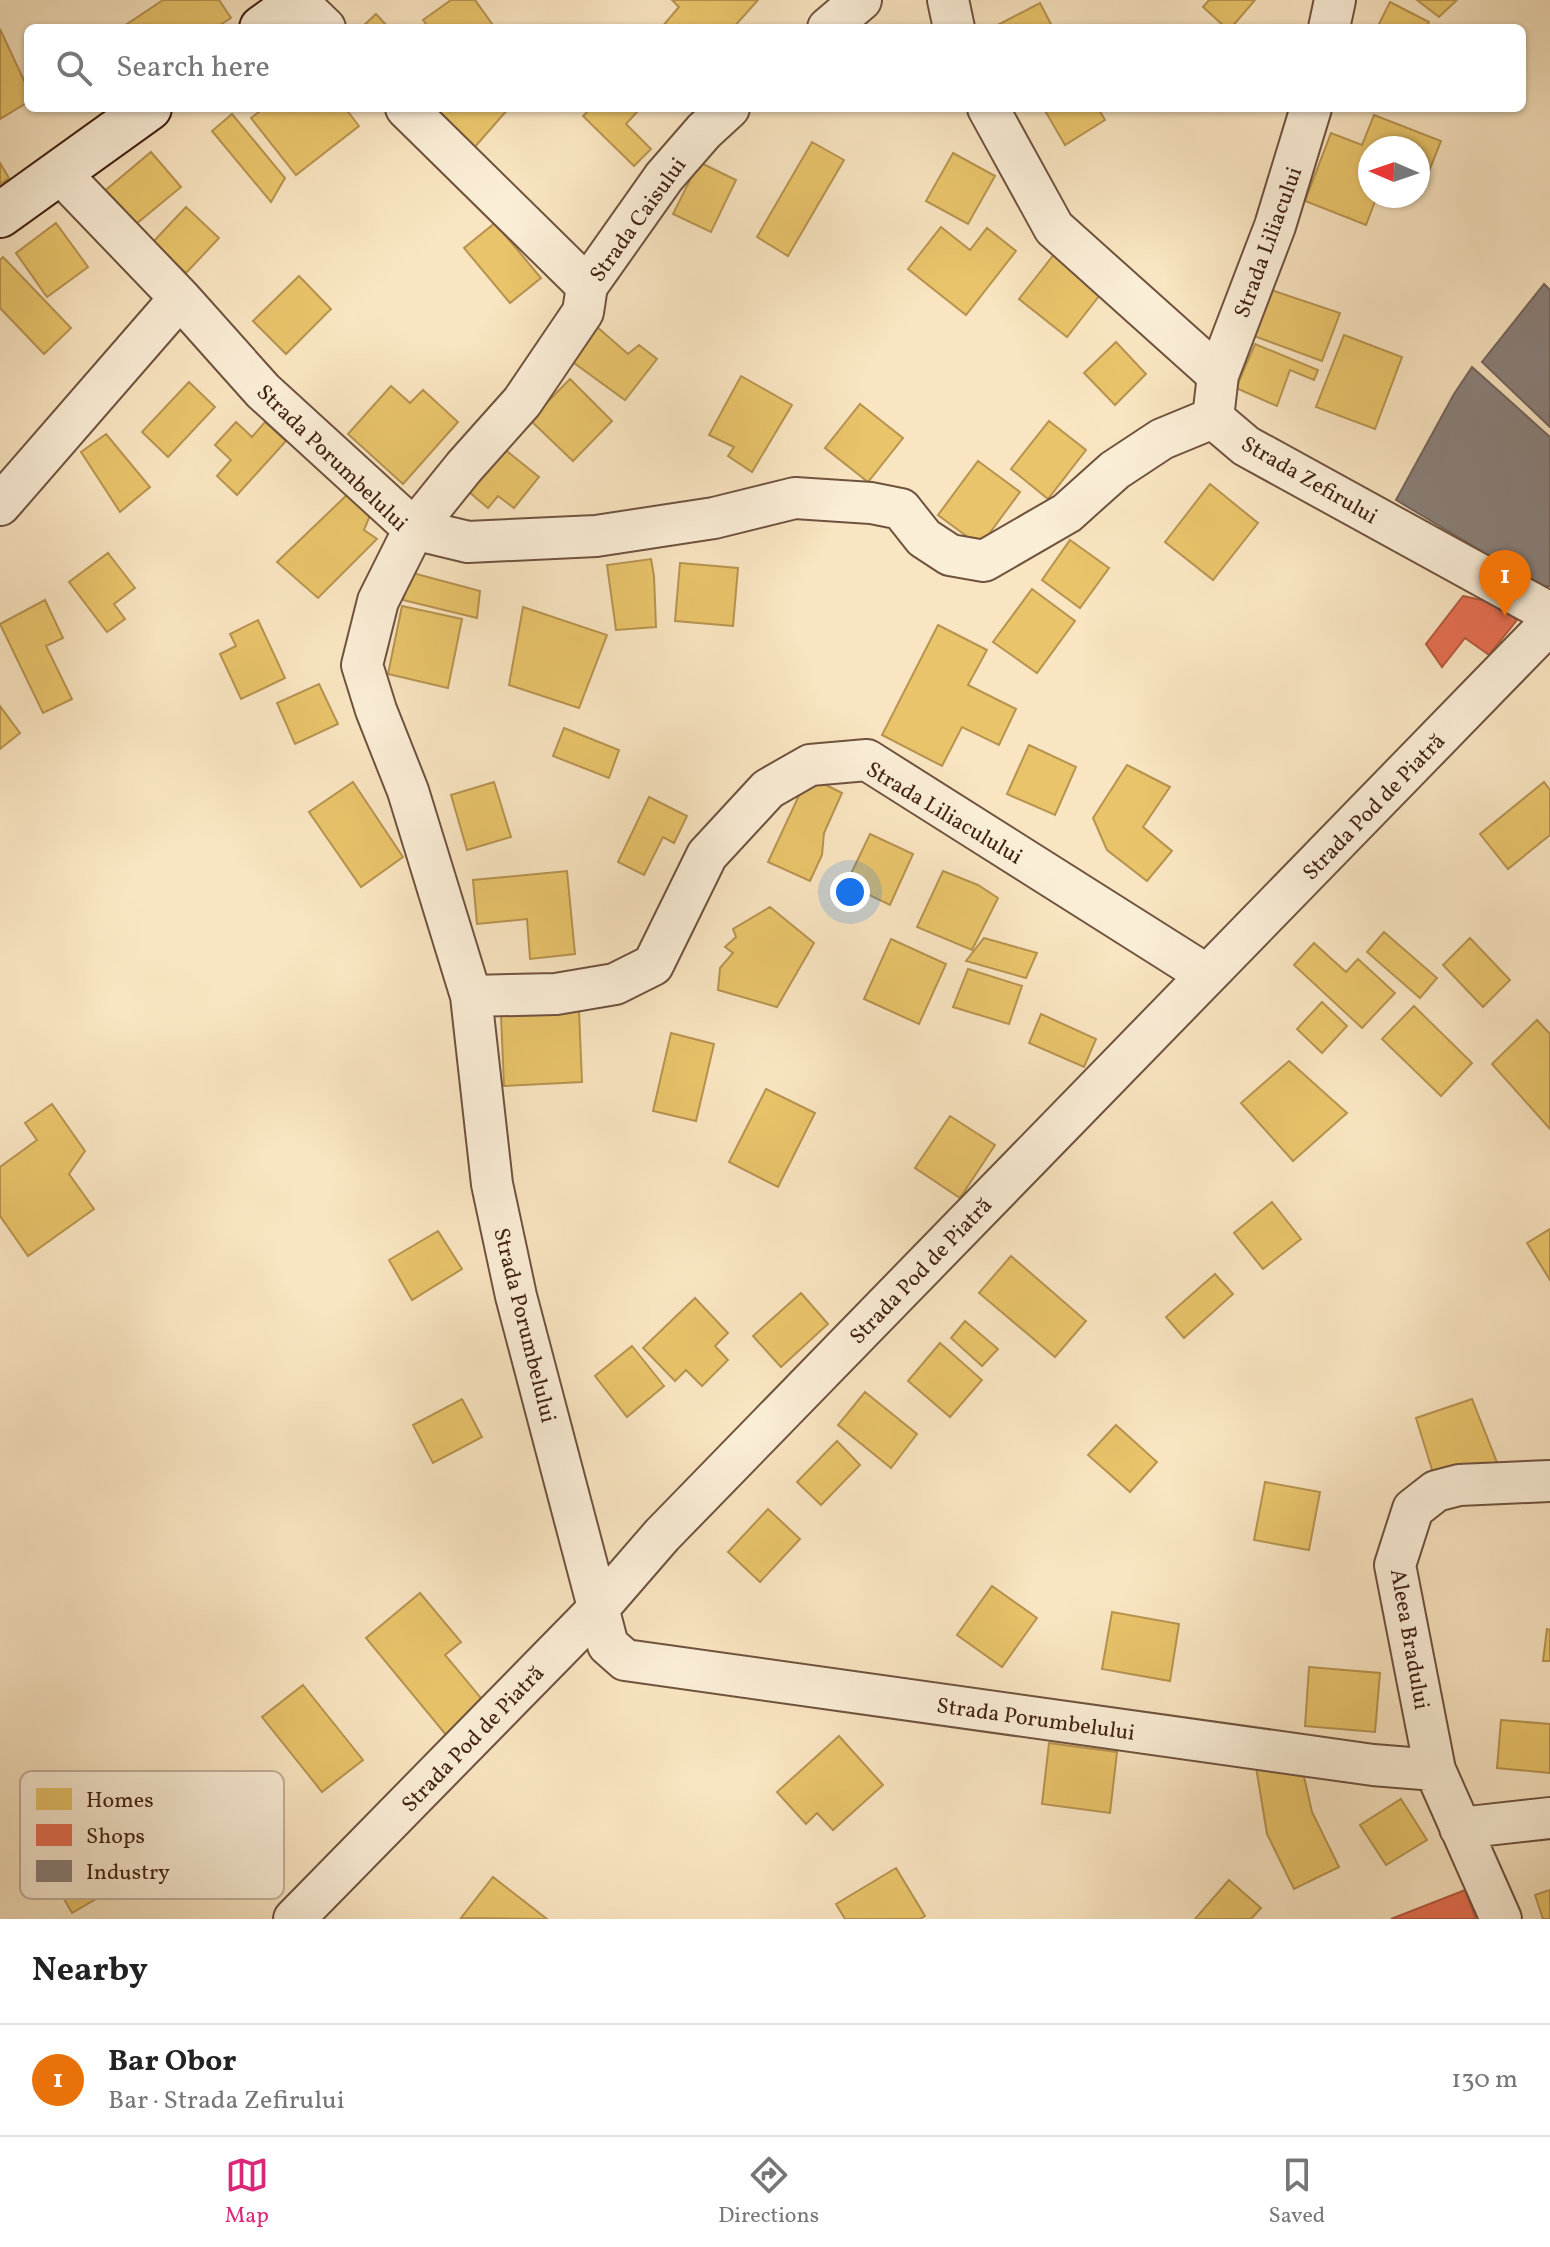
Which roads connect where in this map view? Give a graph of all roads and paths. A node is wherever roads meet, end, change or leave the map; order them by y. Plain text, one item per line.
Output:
1 (861, 0) edge
2 (948, 0) edge
3 (1335, 0) edge
4 (308, 10) edge
5 (272, 24) edge
6 (833, 24) edge
7 (953, 24) edge
8 (1330, 24) edge
9 (143, 112) edge
10 (410, 112) edge
11 (725, 112) edge
12 (990, 112) edge
13 (1310, 112) edge
14 (59, 172) junction
15 (0, 215) edge
16 (587, 286) junction
17 (180, 298) junction
18 (1218, 375) junction
19 (1213, 418) junction
20 (0, 505) edge
21 (414, 529) junction
22 (1550, 613) edge
23 (1550, 623) edge
24 (1207, 975) junction
25 (471, 996) junction
26 (1550, 1481) edge
27 (597, 1610) junction
28 (1435, 1770) junction
29 (1550, 1818) edge
30 (1460, 1828) junction
31 (294, 1919) edge
32 (1501, 1919) edge

1 - 6 street
2 - 7 street
3 - 8 street
4 - 5 street
9 - 14 street
10 - 16 street
11 - 16 street, Strada Caisului
12 - 18 street
13 - 18 street, Strada Liliacului
14 - 15 street
14 - 17 street, Strada Porumbelului
16 - 21 street, Strada Caisului
17 - 20 street
17 - 21 street, Strada Porumbelului
18 - 19 street
19 - 21 street
19 - 22 street, Strada Zefirului
21 - 25 street, Strada Porumbelului
23 - 24 street, Strada Pod de Piatră
24 - 25 street, Strada Liliaculului
24 - 27 street, Strada Pod de Piatră
25 - 27 street, Strada Porumbelului
26 - 28 street, Aleea Bradului
27 - 28 street, Strada Porumbelului
27 - 31 street, Strada Pod de Piatră
28 - 30 street
29 - 30 street
30 - 32 street

